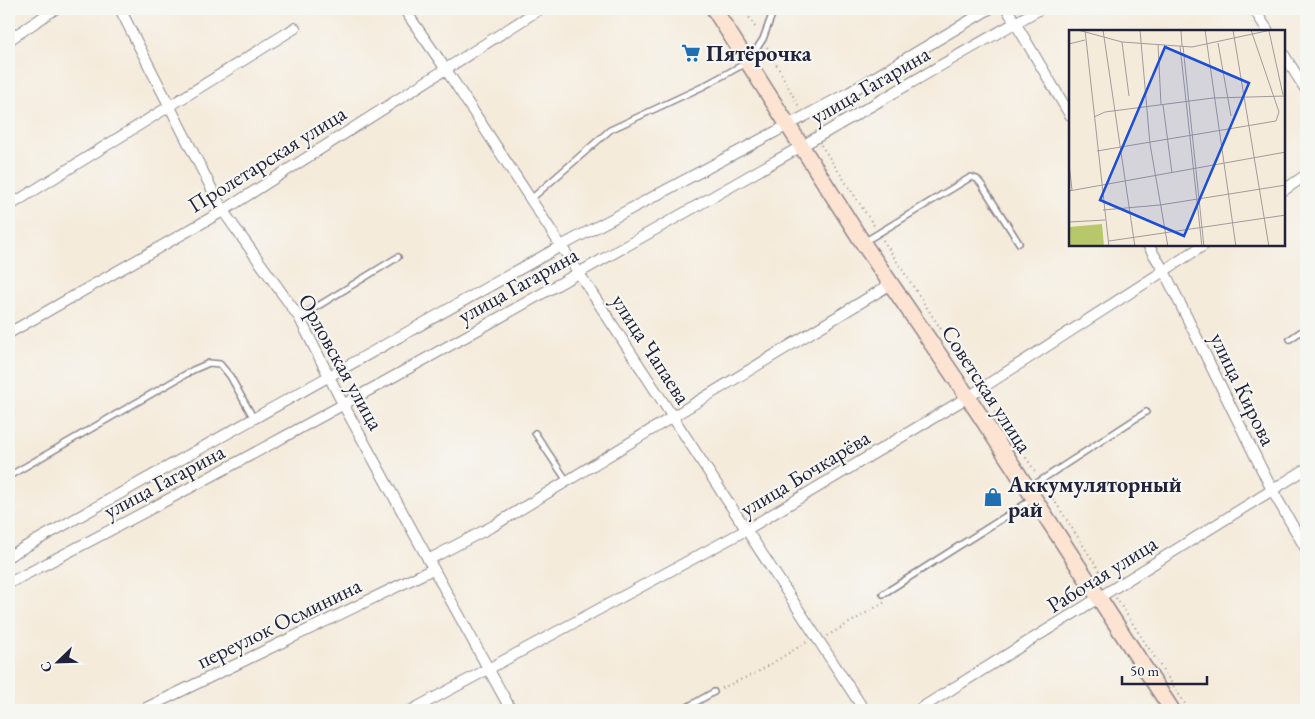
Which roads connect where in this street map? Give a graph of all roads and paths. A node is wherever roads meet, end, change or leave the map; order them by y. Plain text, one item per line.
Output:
1 (55, 9) edge
2 (120, 9) edge
3 (404, 9) edge
4 (540, 9) edge
5 (714, 9) edge
6 (744, 9) edge
7 (779, 9) edge
8 (989, 9) edge
9 (1007, 9) edge
10 (1040, 9) edge
11 (1254, 9) edge
12 (1015, 22) junction
13 (296, 28) dead end
14 (1267, 30) edge
15 (763, 39) junction
16 (9, 40) edge
17 (1285, 57) edge
18 (748, 62) junction
19 (445, 68) junction
20 (1306, 90) edge
21 (168, 106) junction
22 (1069, 113) edge
23 (803, 115) junction
24 (788, 123) junction
25 (816, 138) junction
26 (802, 146) junction
27 (1306, 175) edge
28 (1285, 189) edge
29 (531, 199) junction
30 (9, 206) edge
31 (223, 211) junction
32 (878, 233) junction
33 (863, 243) junction
34 (1019, 243) dead end
35 (561, 246) junction
36 (1149, 246) edge
37 (1202, 246) edge
38 (398, 257) dead end
39 (1164, 271) junction
40 (579, 272) junction
41 (891, 284) junction
42 (299, 318) junction
43 (1306, 328) edge
44 (9, 333) edge
45 (1290, 339) dead end
46 (329, 378) junction
47 (974, 394) junction
48 (343, 404) junction
49 (1146, 412) dead end
50 (672, 415) junction
51 (254, 419) junction
52 (535, 433) dead end
53 (1306, 469) edge
54 (9, 476) edge
55 (1041, 480) junction
56 (567, 481) junction
57 (1272, 490) junction
58 (1030, 494) junction
59 (746, 530) junction
60 (1306, 549) edge
61 (9, 556) edge
62 (428, 560) junction
63 (433, 569) junction
64 (9, 583) edge
65 (884, 594) joint
66 (1106, 594) junction
67 (817, 639) junction
68 (488, 669) junction
69 (714, 692) joint
70 (142, 710) edge
71 (412, 710) edge
72 (511, 710) edge
73 (682, 710) edge
74 (864, 710) edge
75 (918, 710) edge
76 (1172, 710) edge
77 (1189, 710) edge

1 - 16 street
2 - 21 street, Орловская улица
3 - 19 street, улица Чапаева
4 - 19 street, Пролетарская улица
5 - 18 street, Советская улица
6 - 15 path
7 - 15 lane
8 - 23 street, улица Гагарина
9 - 12 street
10 - 12 street, улица Гагарина
11 - 14 street
12 - 22 street
12 - 25 street, улица Гагарина
13 - 21 street
15 - 18 lane
15 - 23 path
17 - 20 street
18 - 24 street, Советская улица
18 - 29 lane
19 - 29 street, улица Чапаева
19 - 31 street, Пролетарская улица
21 - 30 street
21 - 31 street, Орловская улица
23 - 24 street, улица Гагарина
24 - 26 street, Советская улица
24 - 35 street, улица Гагарина
25 - 26 street, улица Гагарина
25 - 32 path
26 - 33 street, Советская улица
26 - 40 street, улица Гагарина
27 - 28 street
29 - 35 street, улица Чапаева
31 - 42 street, Орловская улица
31 - 44 street, Пролетарская улица
32 - 33 lane
32 - 34 lane
32 - 47 path
33 - 41 street, Советская улица
35 - 40 street, улица Чапаева
35 - 46 street, улица Гагарина
36 - 39 street, улица Кирова
37 - 39 street, улица Бочкарёва
38 - 42 lane
39 - 47 street, улица Бочкарёва
39 - 57 street, улица Кирова
40 - 48 street, улица Гагарина
40 - 50 street, улица Чапаева
41 - 47 street, Советская улица
41 - 50 street
42 - 46 street, Орловская улица
43 - 45 lane
46 - 48 street, Орловская улица
46 - 51 street, улица Гагарина
47 - 55 path
47 - 58 street, Советская улица
47 - 59 street, улица Бочкарёва
48 - 62 street, Орловская улица
48 - 64 street, улица Гагарина
49 - 55 lane
50 - 56 street
50 - 59 street, улица Чапаева
51 - 54 lane
51 - 61 street, улица Гагарина
52 - 56 lane
53 - 57 street, Рабочая улица
55 - 58 lane
55 - 66 path
56 - 62 street
57 - 60 street, улица Кирова
57 - 66 street, Рабочая улица
58 - 65 lane
58 - 66 street, Советская улица
59 - 67 street, улица Чапаева
59 - 68 street, улица Бочкарёва
62 - 63 street, Орловская улица
63 - 68 street, Орловская улица
63 - 70 street, переулок Осминина
65 - 67 path
66 - 75 street, Рабочая улица
66 - 76 street, Советская улица
66 - 77 path
67 - 69 path
67 - 74 street, улица Чапаева
68 - 71 street, улица Бочкарёва
68 - 72 street, Орловская улица
69 - 73 lane

